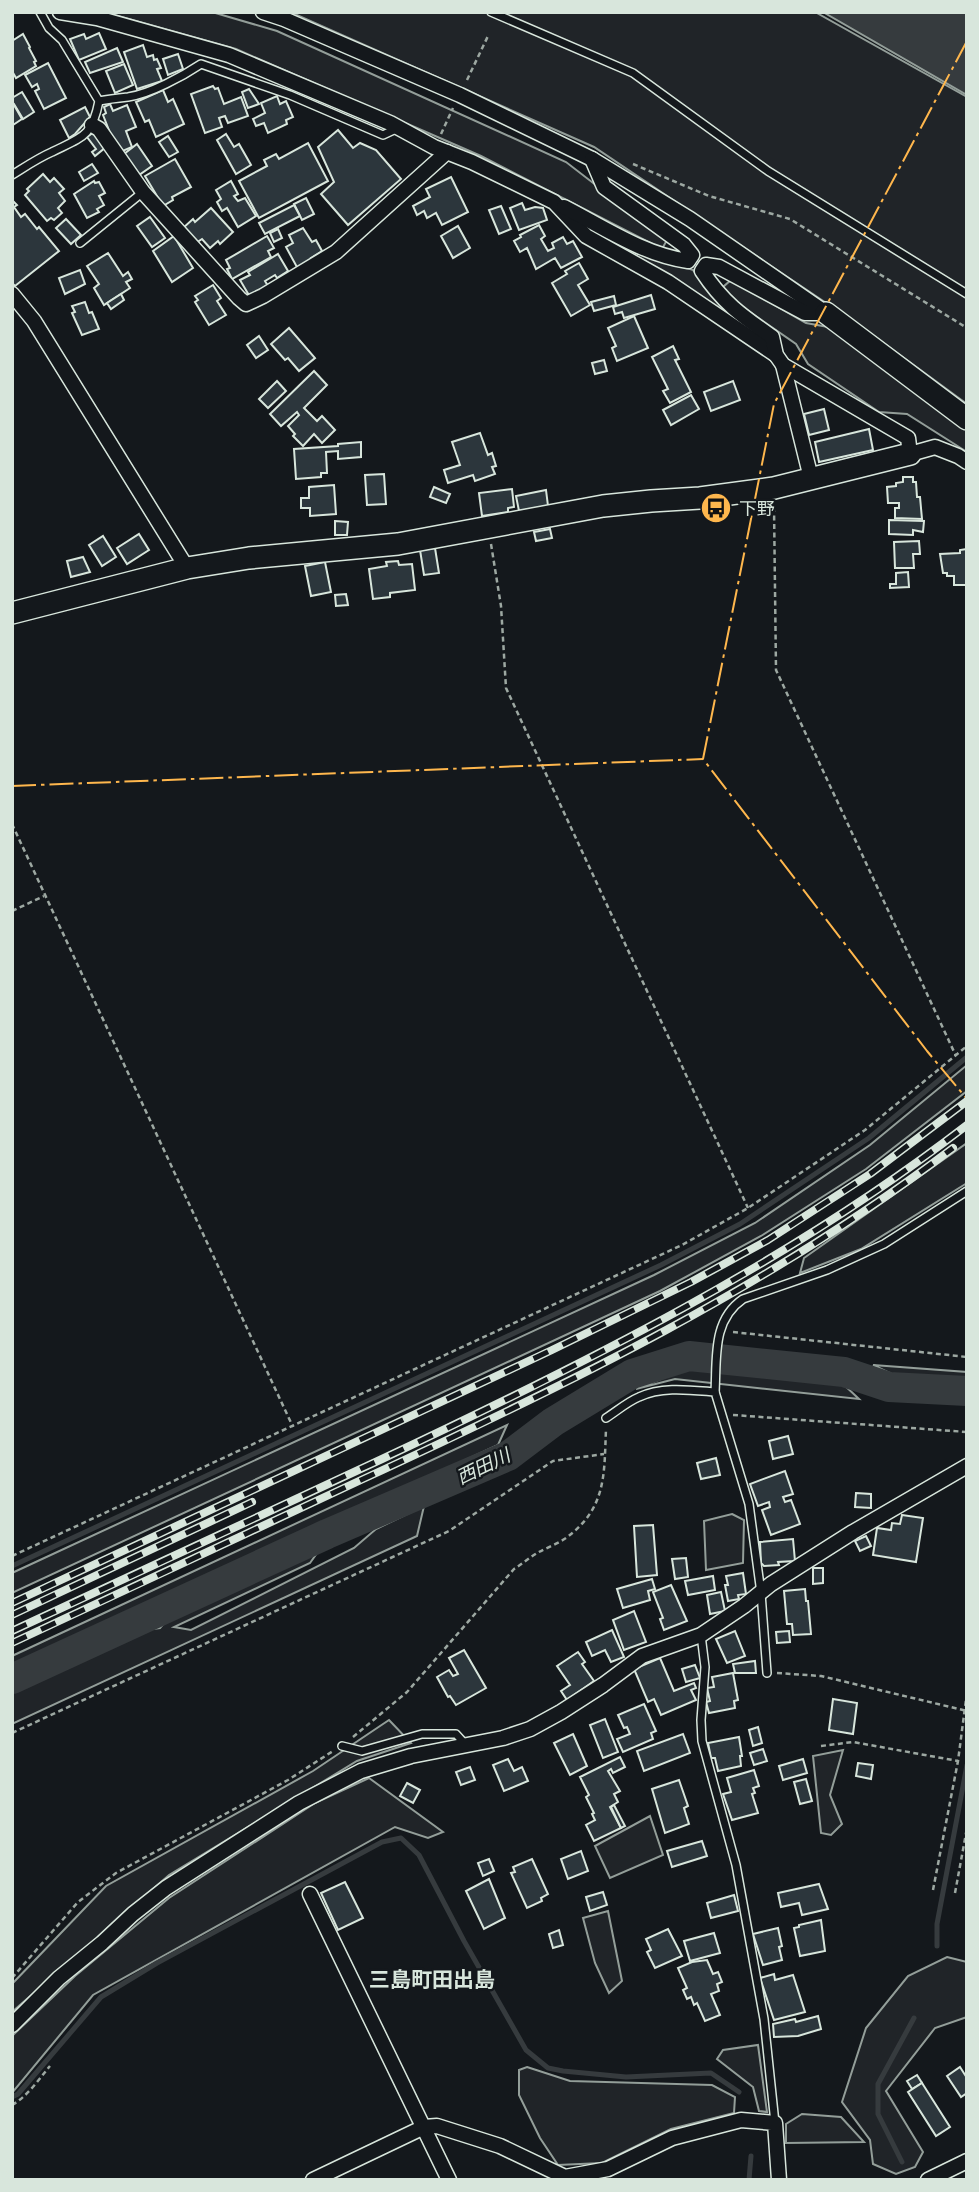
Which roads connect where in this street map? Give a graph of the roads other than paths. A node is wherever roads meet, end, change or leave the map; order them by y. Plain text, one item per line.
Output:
1 (40, 12) edge
2 (60, 12) edge
3 (263, 12) edge
4 (491, 12) edge
5 (99, 101) junction
6 (92, 125) junction
7 (399, 128) junction
8 (441, 149) junction
9 (592, 159) junction
10 (12, 175) edge
11 (143, 192) junction
12 (554, 202) junction
13 (79, 243) dead end
14 (690, 258) junction
15 (704, 268) junction
16 (12, 294) edge
17 (967, 294) edge
18 (826, 313) junction
19 (780, 360) junction
20 (967, 419) edge
21 (910, 454) junction
22 (967, 461) edge
23 (811, 478) junction
24 (187, 568) junction
25 (12, 613) edge
26 (967, 1191) edge
27 (715, 1392) junction
28 (606, 1418) road end
29 (967, 1466) edge
30 (761, 1593) junction
31 (701, 1635) junction
32 (767, 1673) road end
33 (342, 1746) road end
34 (466, 1746) junction
35 (310, 1894) dead end
36 (12, 2025) edge
37 (775, 2123) junction
38 (424, 2127) junction
39 (967, 2161) edge
40 (313, 2180) edge
41 (449, 2180) edge
42 (779, 2180) edge
43 (928, 2180) edge

1 - 5 lane
2 - 7 street
3 - 9 street
4 - 17 lane
5 - 6 lane
5 - 7 lane
6 - 10 lane
6 - 11 street
7 - 8 street
8 - 11 street
8 - 12 street
9 - 14 street
9 - 18 street
11 - 13 lane
12 - 14 street
12 - 19 street
14 - 15 street
15 - 18 street
15 - 19 street
16 - 24 street
18 - 20 street
19 - 21 street
19 - 23 street
21 - 22 street
21 - 23 street
23 - 24 street
24 - 25 street
26 - 27 lane
27 - 28 lane
27 - 30 lane
29 - 30 street
30 - 31 street
30 - 32 lane
31 - 34 street
31 - 37 lane
33 - 34 lane
34 - 36 street
35 - 38 street
37 - 38 street
37 - 42 street
38 - 40 street
38 - 41 street
39 - 43 street

